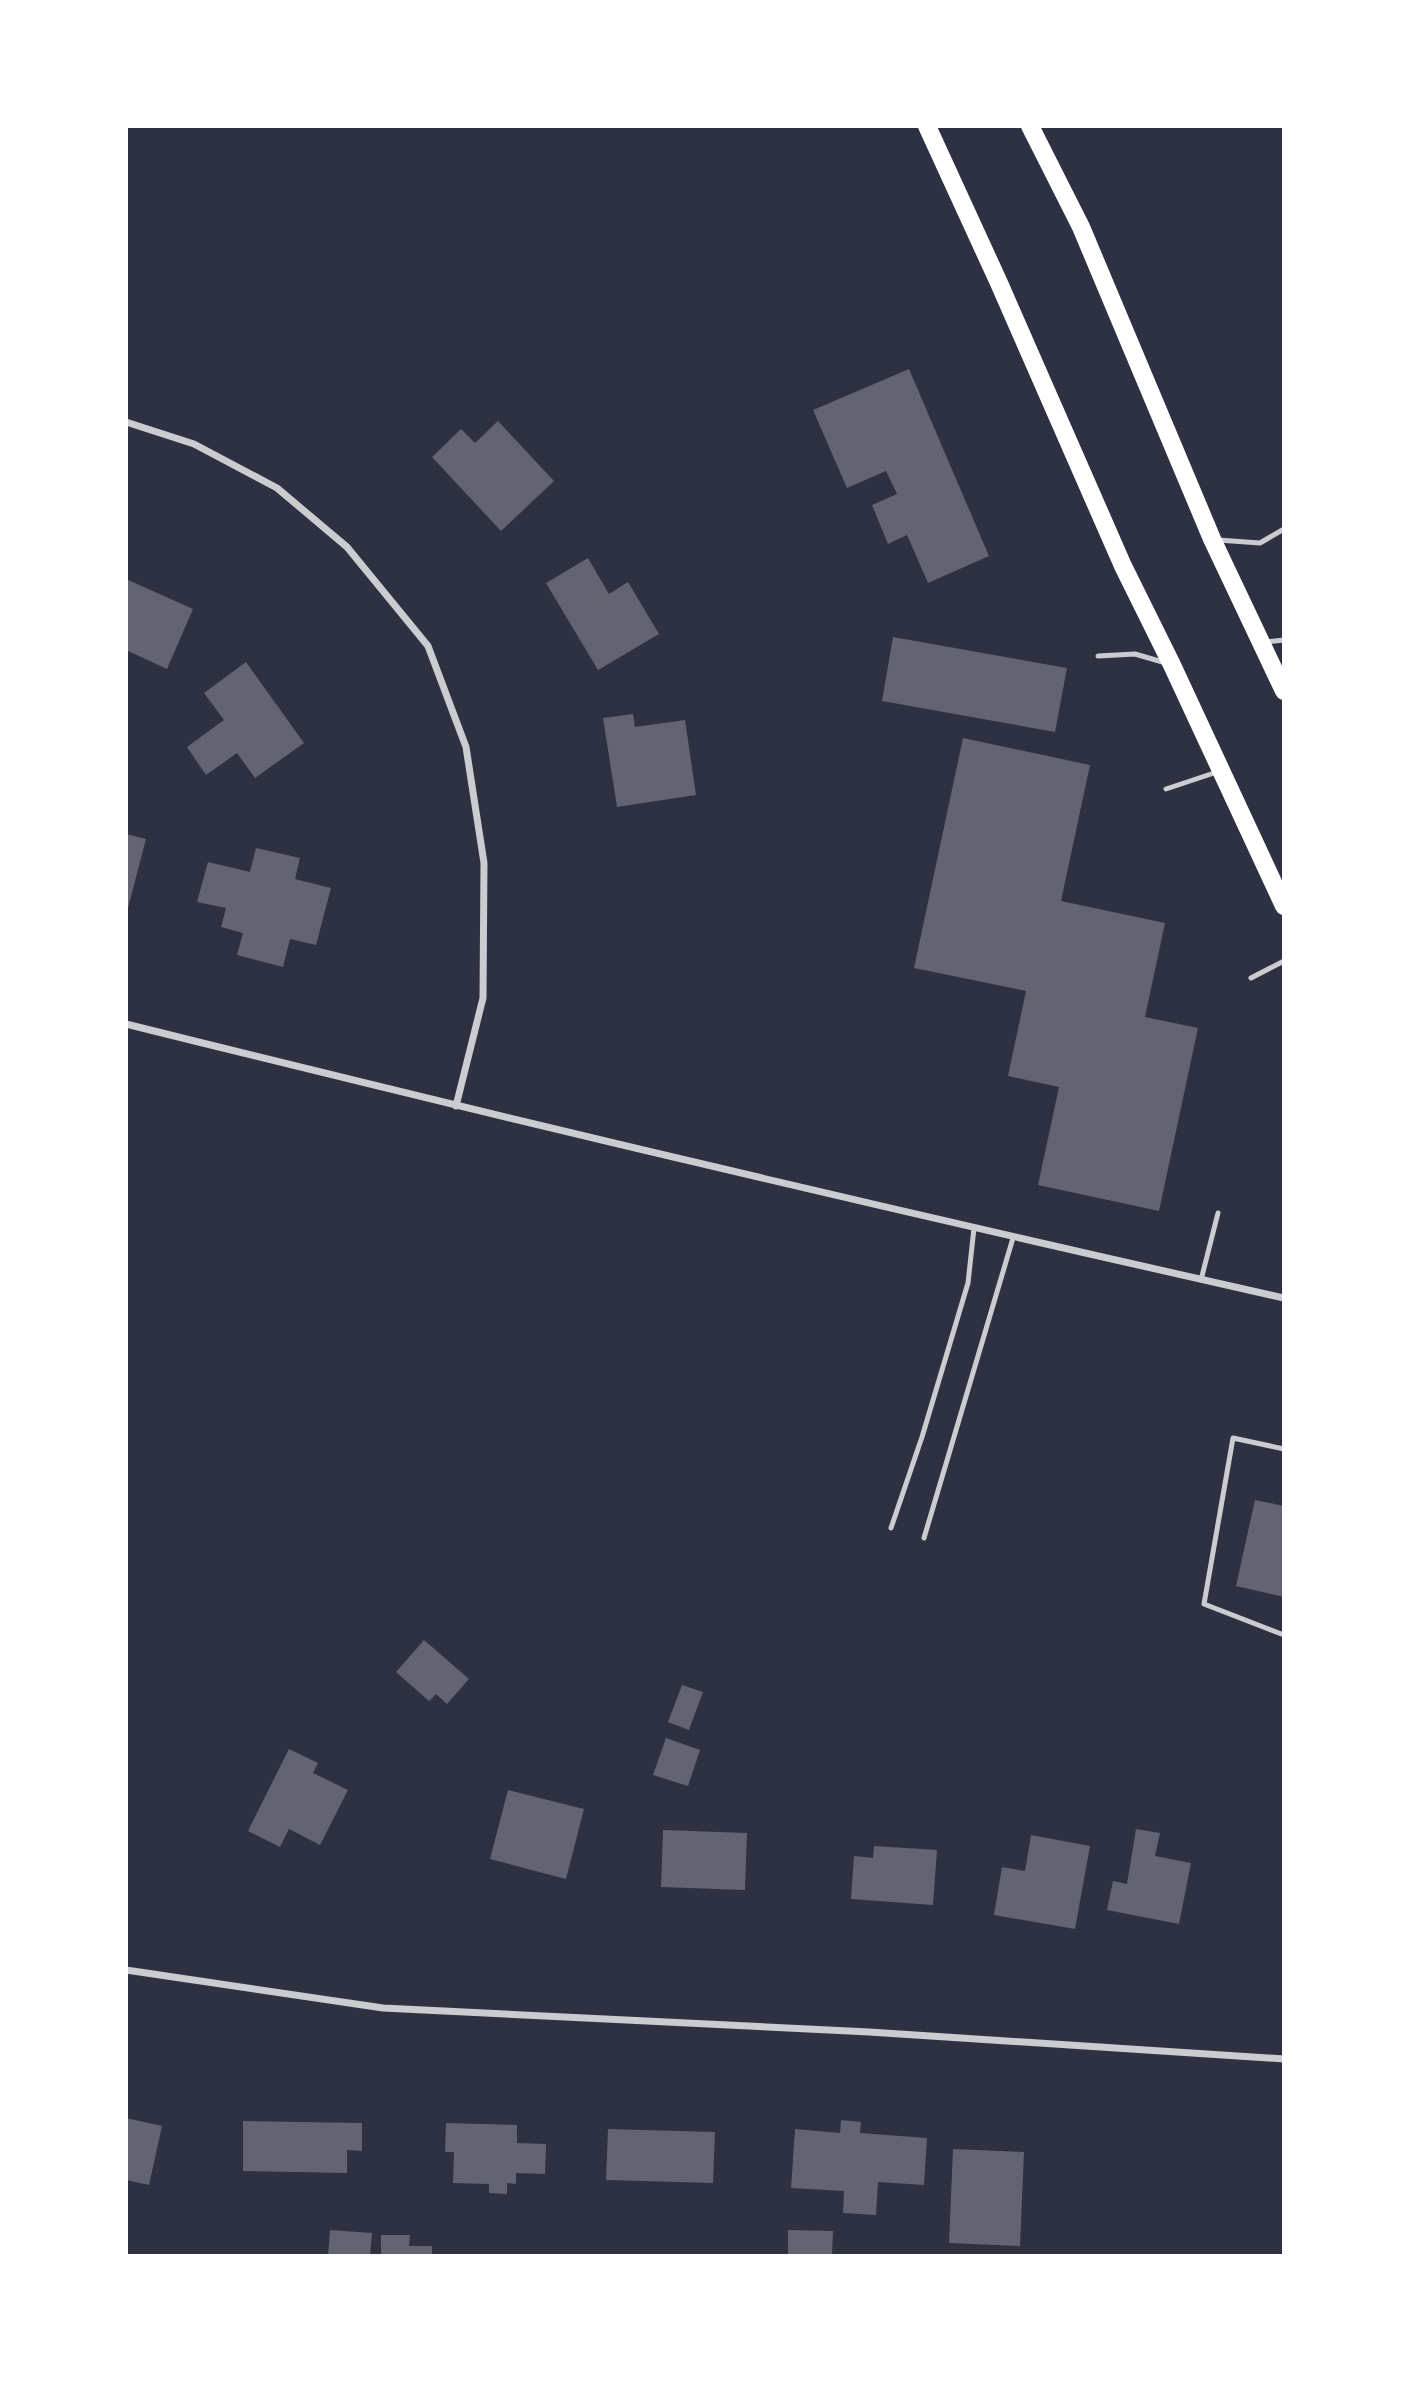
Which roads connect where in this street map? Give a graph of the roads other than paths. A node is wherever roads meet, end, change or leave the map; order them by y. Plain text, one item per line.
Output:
1 (927, 126) edge
2 (1031, 126) edge
3 (126, 422) edge
4 (1284, 529) edge
5 (1212, 539) junction
6 (1284, 640) edge
7 (1262, 642) junction
8 (1098, 656) dead end
9 (1172, 665) junction
10 (1284, 691) edge
11 (1220, 772) junction
12 (1166, 789) dead end
13 (1284, 906) edge
14 (1284, 961) edge
15 (1251, 978) dead end
16 (126, 1024) edge
17 (456, 1106) junction
18 (1218, 1213) dead end
19 (974, 1228) junction
20 (1013, 1238) junction
21 (1201, 1280) junction
22 (1284, 1298) edge
23 (1284, 1448) edge
24 (891, 1528) dead end
25 (924, 1538) dead end
26 (1284, 1635) edge
27 (126, 1970) edge
28 (1284, 2059) edge

1 - 9 main road
2 - 5 main road
3 - 17 street
4 - 5 lane
5 - 7 main road
6 - 7 lane
7 - 10 main road
8 - 9 lane
9 - 11 main road
11 - 12 lane
11 - 13 main road
14 - 15 lane
16 - 17 street
17 - 19 street
18 - 21 lane
19 - 20 street
19 - 24 lane
20 - 21 street
20 - 25 lane
21 - 22 street
23 - 26 lane
27 - 28 street

